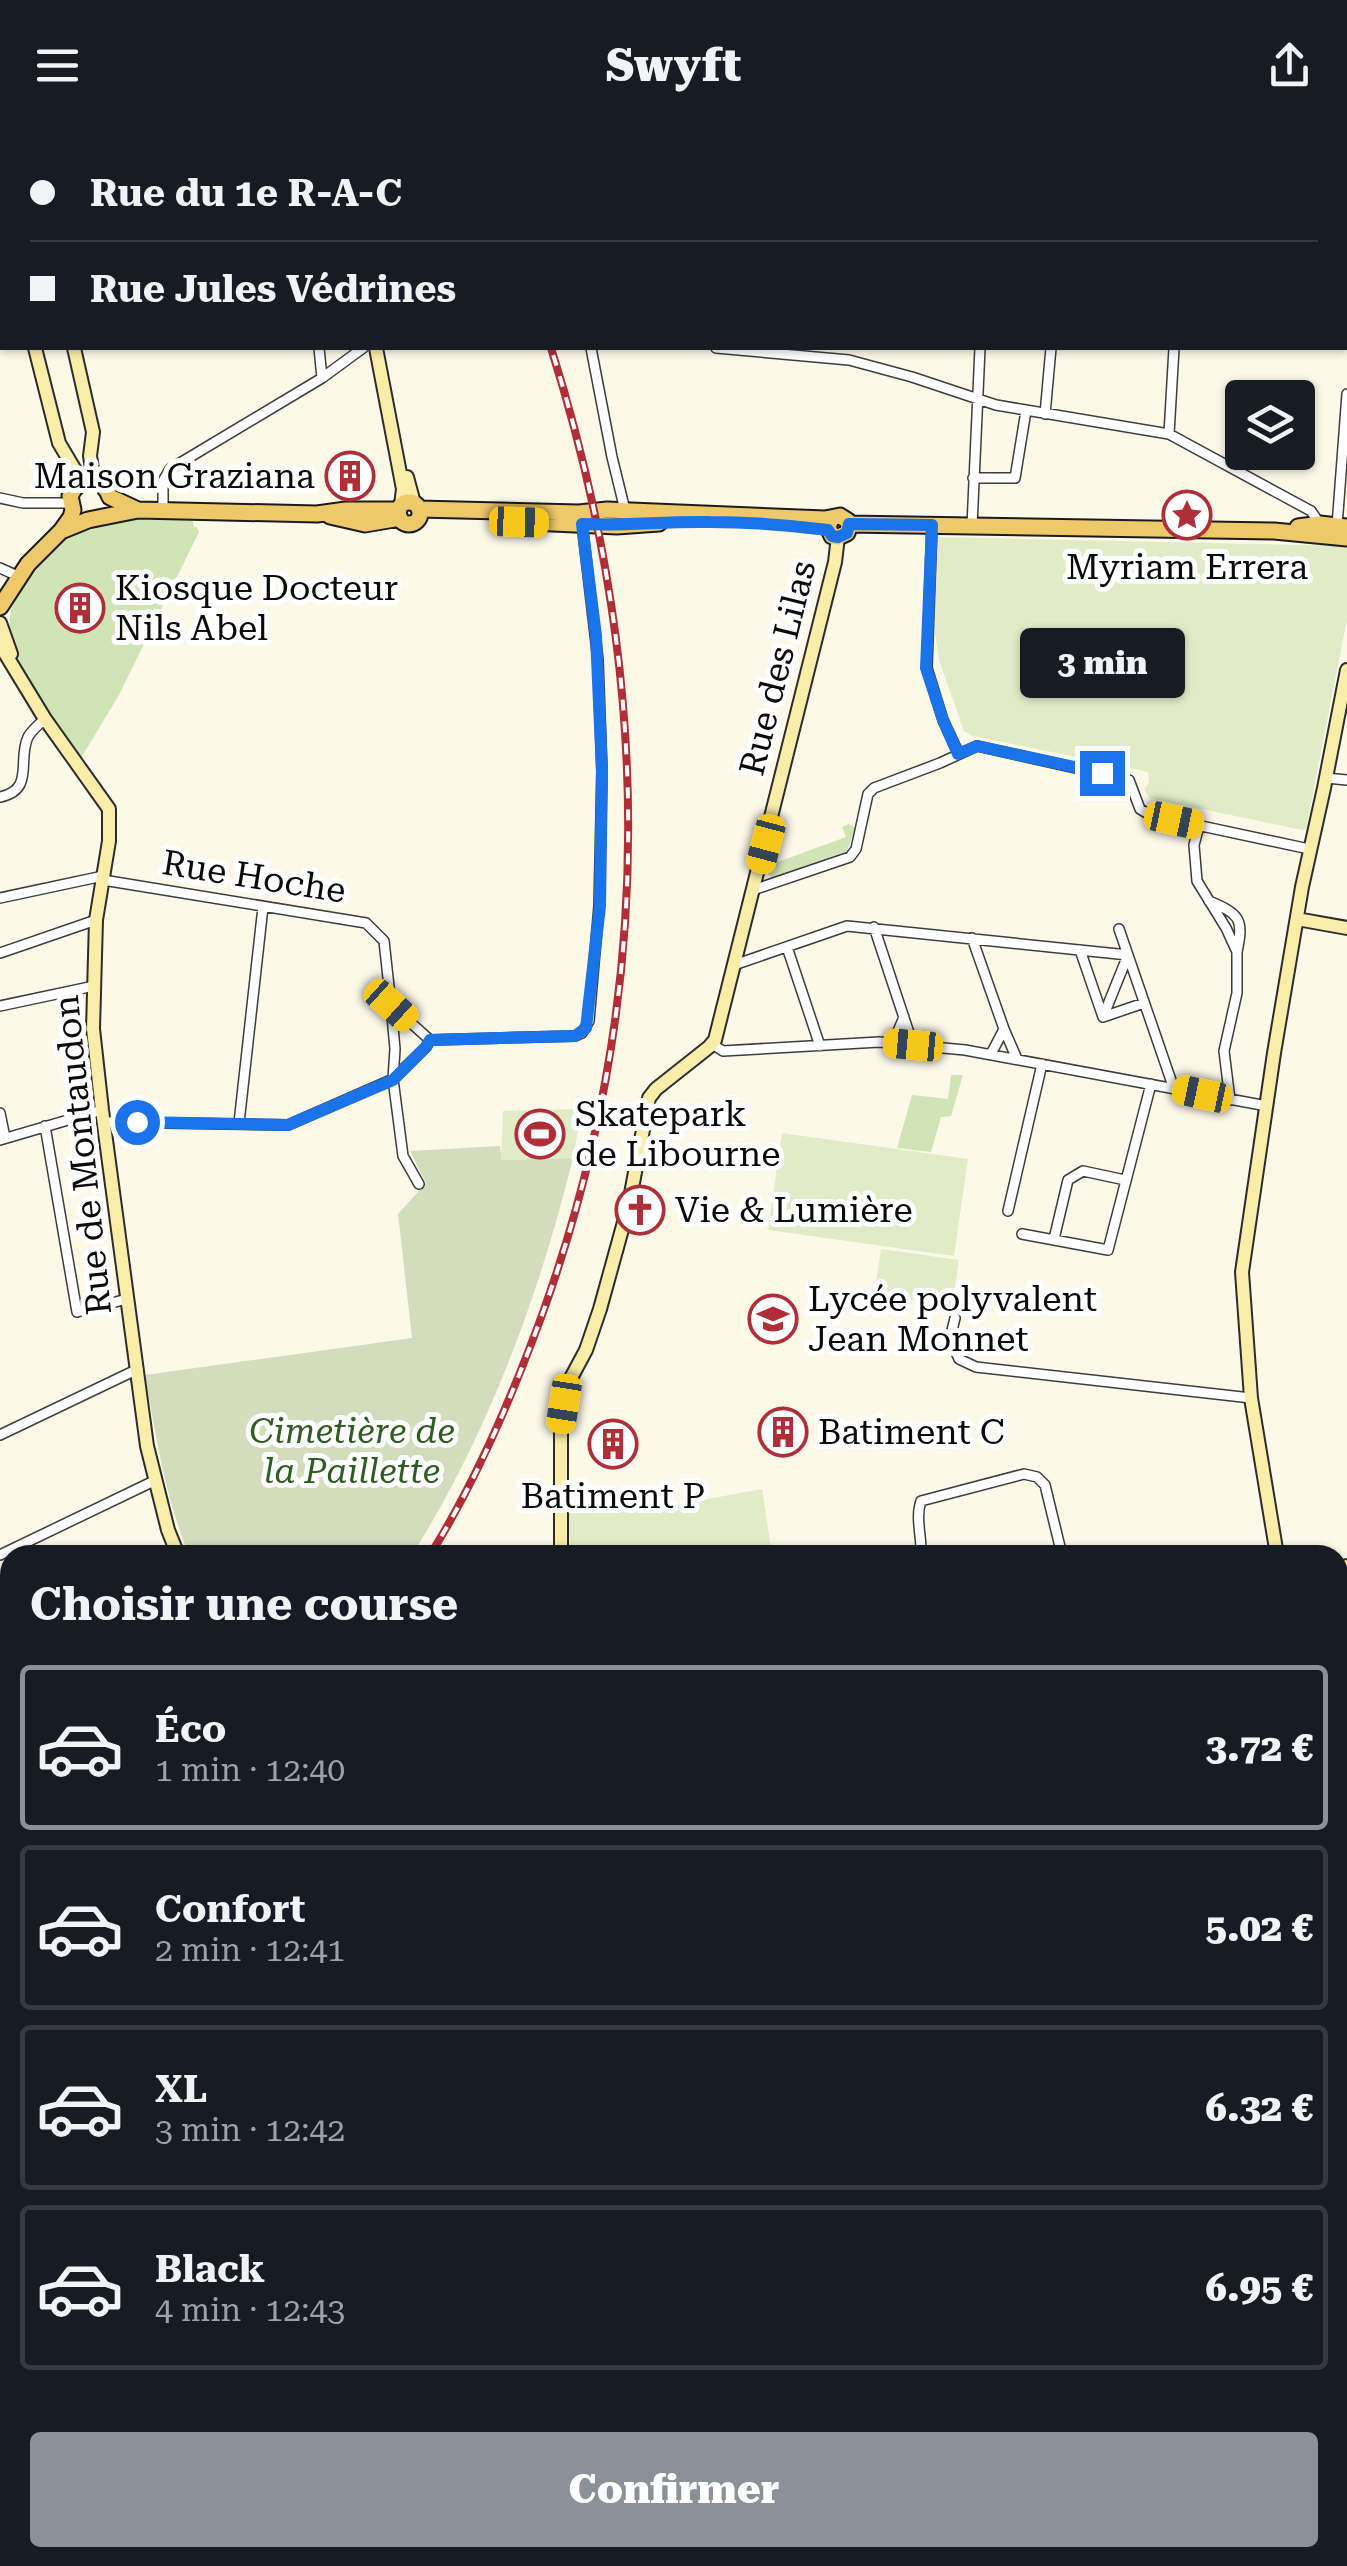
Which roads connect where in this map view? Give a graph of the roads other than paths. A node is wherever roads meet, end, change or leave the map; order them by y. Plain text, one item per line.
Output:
1 (35, 350) edge
2 (74, 350) edge
3 (319, 350) edge
4 (360, 350) edge
5 (376, 350) edge
6 (592, 350) edge
7 (738, 350) edge
8 (850, 350) edge
9 (980, 350) edge
10 (1051, 350) edge
11 (1174, 350) edge
12 (848, 360) junction
13 (322, 378) junction
14 (1347, 394) edge
15 (976, 399) junction
16 (1026, 411) junction
17 (1044, 414) junction
18 (1168, 434) junction
19 (973, 478) junction
20 (94, 481) junction
21 (76, 486) junction
22 (0, 498) edge
23 (110, 498) junction
24 (72, 507) junction
25 (138, 510) junction
26 (625, 510) junction
27 (163, 511) junction
28 (409, 511) junction
29 (94, 519) junction
30 (582, 524) junction
31 (932, 525) junction
32 (972, 526) junction
33 (837, 528) junction
34 (1338, 529) edge
35 (1274, 531) junction
36 (61, 532) junction
37 (0, 568) edge
38 (20, 577) junction
39 (0, 610) edge
40 (0, 622) edge
41 (0, 646) edge
42 (1347, 670) edge
43 (20, 680) junction
44 (41, 713) junction
45 (958, 754) junction
46 (1326, 778) junction
47 (1347, 780) edge
48 (0, 797) edge
49 (1199, 826) junction
50 (1309, 849) junction
51 (103, 878) junction
52 (753, 890) junction
53 (0, 898) edge
54 (263, 907) junction
55 (1298, 919) junction
56 (96, 920) junction
57 (874, 927) junction
58 (1347, 928) edge
59 (1119, 930) dead end
60 (972, 938) junction
61 (787, 947) junction
62 (1080, 950) junction
63 (0, 953) edge
64 (1128, 956) junction
65 (734, 965) junction
66 (94, 986) junction
67 (1144, 1002) junction
68 (391, 1005) junction
69 (0, 1006) edge
70 (1103, 1016) junction
71 (904, 1017) junction
72 (1004, 1029) junction
73 (430, 1040) junction
74 (893, 1043) junction
75 (712, 1044) junction
76 (913, 1045) junction
77 (820, 1046) junction
78 (992, 1054) junction
79 (1017, 1059) junction
80 (1042, 1064) junction
81 (393, 1080) junction
82 (1151, 1084) junction
83 (1174, 1089) junction
84 (1230, 1100) junction
85 (1267, 1106) junction
86 (0, 1113) edge
87 (102, 1116) junction
88 (238, 1123) junction
89 (45, 1126) junction
90 (2, 1139) edge
91 (1125, 1180) junction
92 (420, 1184) dead end
93 (1008, 1211) dead end
94 (1022, 1234) dead end
95 (1054, 1239) junction
96 (127, 1300) junction
97 (956, 1318) dead end
98 (138, 1369) junction
99 (1251, 1398) junction
100 (0, 1435) edge
101 (156, 1480) junction
102 (21, 1545) edge
103 (174, 1545) edge
104 (560, 1545) edge
105 (922, 1545) edge
106 (1060, 1545) edge
107 (1275, 1545) edge

1 - 21 street
2 - 20 street
3 - 13 street
4 - 13 street
5 - 28 street
6 - 26 street
7 - 12 street
8 - 12 street
9 - 15 street
10 - 17 street
11 - 18 street
12 - 15 street
13 - 27 street
14 - 34 street
15 - 16 street
15 - 19 street
16 - 17 street
16 - 19 street
17 - 18 street
18 - 34 street
19 - 32 street
20 - 21 main road
20 - 23 main road
21 - 24 main road
22 - 24 street
23 - 25 main road
23 - 29 main road
24 - 29 main road
24 - 36 main road
25 - 27 main road
25 - 29 main road
26 - 28 main road
26 - 33 main road
27 - 28 main road
28 - 30 main road
29 - 36 main road
30 - 33 main road
30 - 73 street
31 - 32 main road
31 - 33 main road
31 - 45 street
32 - 35 main road
33 - 52 street, Rue des Lilas
34 - 35 main road
34 - 35 main road
36 - 38 main road
37 - 38 street
38 - 39 main road
39 - 40 main road
40 - 43 street
41 - 43 street
42 - 46 street
43 - 44 street, Rue de Montaudon
44 - 48 street
44 - 51 street, Rue de Montaudon
45 - 49 street
45 - 52 street
46 - 47 street
46 - 50 street
49 - 50 street
49 - 84 street
50 - 55 street
51 - 53 street
51 - 54 street, Rue Hoche
51 - 56 street, Rue de Montaudon
52 - 65 street, Rue des Lilas
54 - 68 street, Rue Hoche
54 - 88 street
55 - 58 street
55 - 85 street
56 - 63 street
56 - 66 street, Rue de Montaudon
57 - 60 street
57 - 61 street
57 - 71 street
59 - 64 street
60 - 62 street
60 - 72 street
61 - 65 street
61 - 77 street
62 - 64 street
62 - 70 street
64 - 67 street
64 - 70 street
65 - 75 street, Rue des Lilas
66 - 69 street
66 - 87 street, Rue de Montaudon
67 - 70 street
67 - 83 street
68 - 73 street
68 - 81 street, Rue Hoche
71 - 74 street
71 - 76 street
72 - 78 street
72 - 79 street
73 - 81 street
74 - 76 street
74 - 77 street
75 - 77 street
75 - 104 street
76 - 78 street
78 - 79 street
79 - 80 street
80 - 82 street
80 - 93 street
81 - 88 street
81 - 92 street, Rue Hoche
82 - 83 street
82 - 91 street
83 - 84 street
84 - 85 street
85 - 99 street
86 - 90 street
87 - 88 street
87 - 89 street
87 - 96 street, Rue de Montaudon
89 - 90 street
89 - 96 street
91 - 95 street
91 - 95 street
94 - 95 street
96 - 98 street, Rue de Montaudon
97 - 99 street
98 - 100 street
98 - 101 street, Rue de Montaudon
99 - 107 street
101 - 102 street
101 - 103 street, Rue de Montaudon
105 - 106 street

